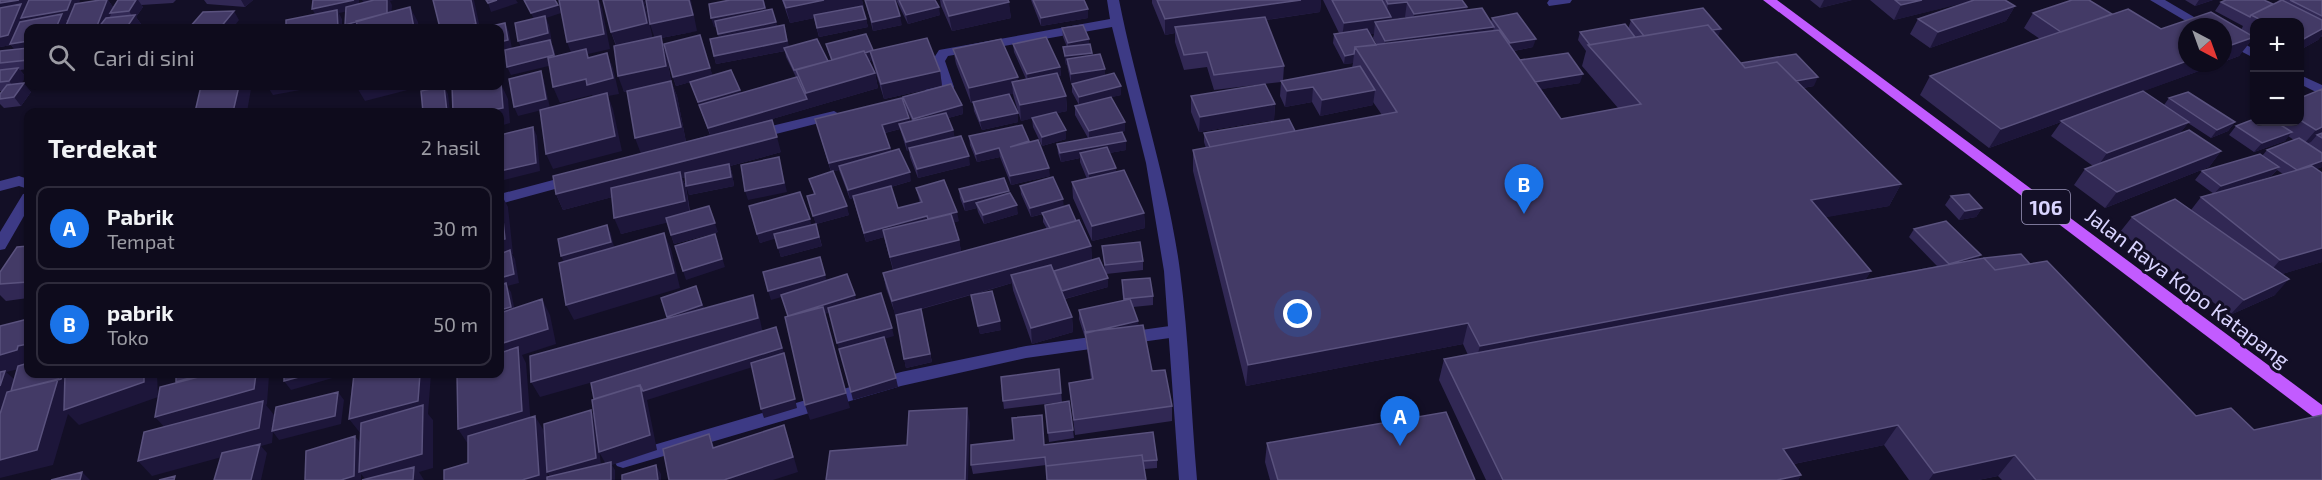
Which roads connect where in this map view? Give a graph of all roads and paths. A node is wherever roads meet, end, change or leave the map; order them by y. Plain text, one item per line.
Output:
1 (1113, 0) edge
2 (1769, 0) edge
3 (2156, 0) edge
4 (2189, 18) edge
5 (1116, 22) junction
6 (2232, 42) edge
7 (2250, 52) edge
8 (2304, 81) edge
9 (2322, 91) edge
10 (922, 94) edge
11 (844, 112) edge
12 (741, 138) edge
13 (583, 177) edge
14 (24, 183) edge
15 (0, 186) edge
16 (504, 198) edge
17 (24, 205) edge
18 (0, 245) edge
19 (1177, 331) junction
20 (2322, 414) edge
21 (608, 465) edge
22 (1188, 480) edge

1 - 5 street
2 - 20 main road, Jalan Raya Kopo Katapang / 106
3 - 4 street
5 - 10 street
5 - 19 street
6 - 7 street
8 - 9 street
11 - 12 street
13 - 16 street
14 - 15 street
17 - 18 street
19 - 21 street
19 - 22 street

